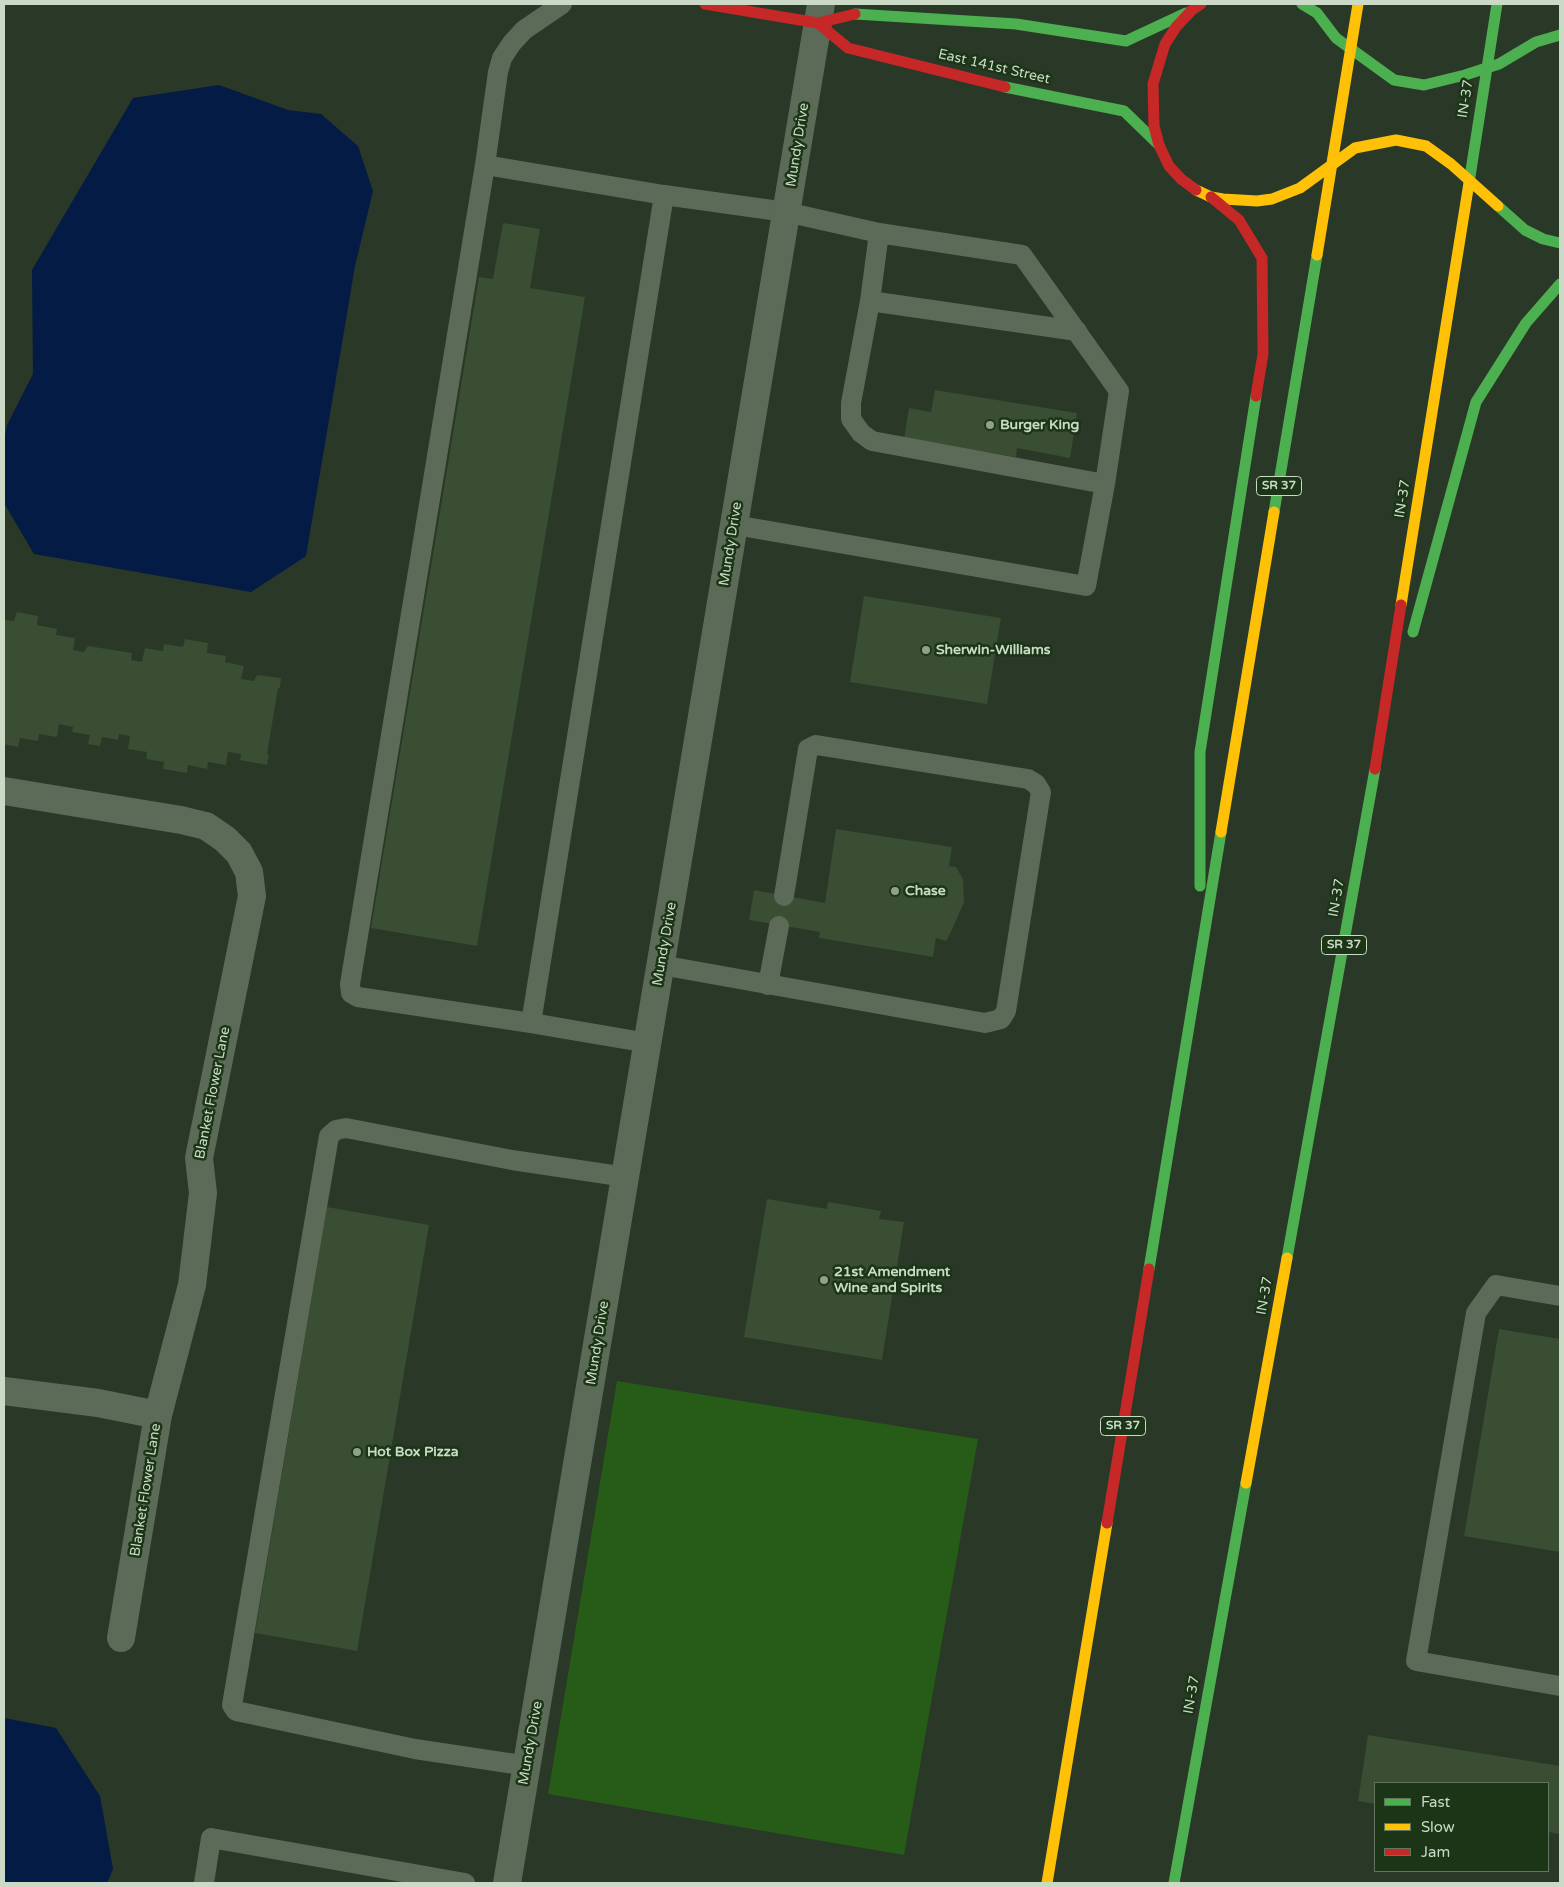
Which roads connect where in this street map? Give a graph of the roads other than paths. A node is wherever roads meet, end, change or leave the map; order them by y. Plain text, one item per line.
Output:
1 (562, 4) edge
2 (705, 4) edge
3 (1302, 4) edge
4 (1358, 4) edge
5 (1497, 4) edge
6 (1197, 7) edge
7 (820, 13) edge
8 (1560, 35) edge
9 (1159, 145) junction
10 (485, 165) junction
11 (664, 195) junction
12 (1211, 197) junction
13 (786, 212) junction
14 (879, 233) junction
15 (1560, 243) edge
16 (1560, 284) edge
17 (870, 301) junction
18 (1077, 332) junction
19 (1105, 484) junction
20 (735, 525) junction
21 (1409, 646) dead end
22 (1404, 665) dead end
23 (1378, 759) junction
24 (4, 791) edge
25 (784, 896) dead end
26 (778, 926) dead end
27 (661, 965) junction
28 (1199, 968) junction
29 (768, 985) junction
30 (531, 1023) junction
31 (648, 1043) junction
32 (626, 1177) junction
33 (1560, 1296) edge
34 (4, 1390) edge
35 (158, 1415) junction
36 (121, 1638) dead end
37 (1560, 1686) edge
38 (528, 1766) junction
39 (204, 1883) edge
40 (464, 1883) edge
41 (507, 1883) edge
42 (1048, 1883) edge
43 (1174, 1883) edge

1 - 10 lane
2 - 7 main road
3 - 8 main road
4 - 28 main road, SR 37
5 - 23 main road, IN-37 / SR 37
6 - 7 main road
6 - 9 main road
7 - 9 main road, East 141st Street
7 - 13 street, Mundy Drive
9 - 12 main road
10 - 11 lane
10 - 30 lane
11 - 13 lane
11 - 30 lane
12 - 15 main road
12 - 28 main road
13 - 14 lane
13 - 20 street, Mundy Drive
14 - 17 lane
14 - 18 lane
16 - 21 main road
17 - 18 lane
17 - 19 lane
18 - 19 lane
19 - 20 lane
20 - 27 street, Mundy Drive
22 - 23 main road
23 - 43 main road, IN-37 / SR 37
24 - 35 street, Blanket Flower Lane
25 - 29 lane
26 - 29 lane
27 - 29 lane
27 - 31 street, Mundy Drive
28 - 42 main road, SR 37
30 - 31 lane
31 - 32 street, Mundy Drive
32 - 38 street, Mundy Drive
32 - 38 lane
33 - 37 lane
34 - 35 street
35 - 36 street, Blanket Flower Lane
38 - 41 street, Mundy Drive
39 - 40 lane

